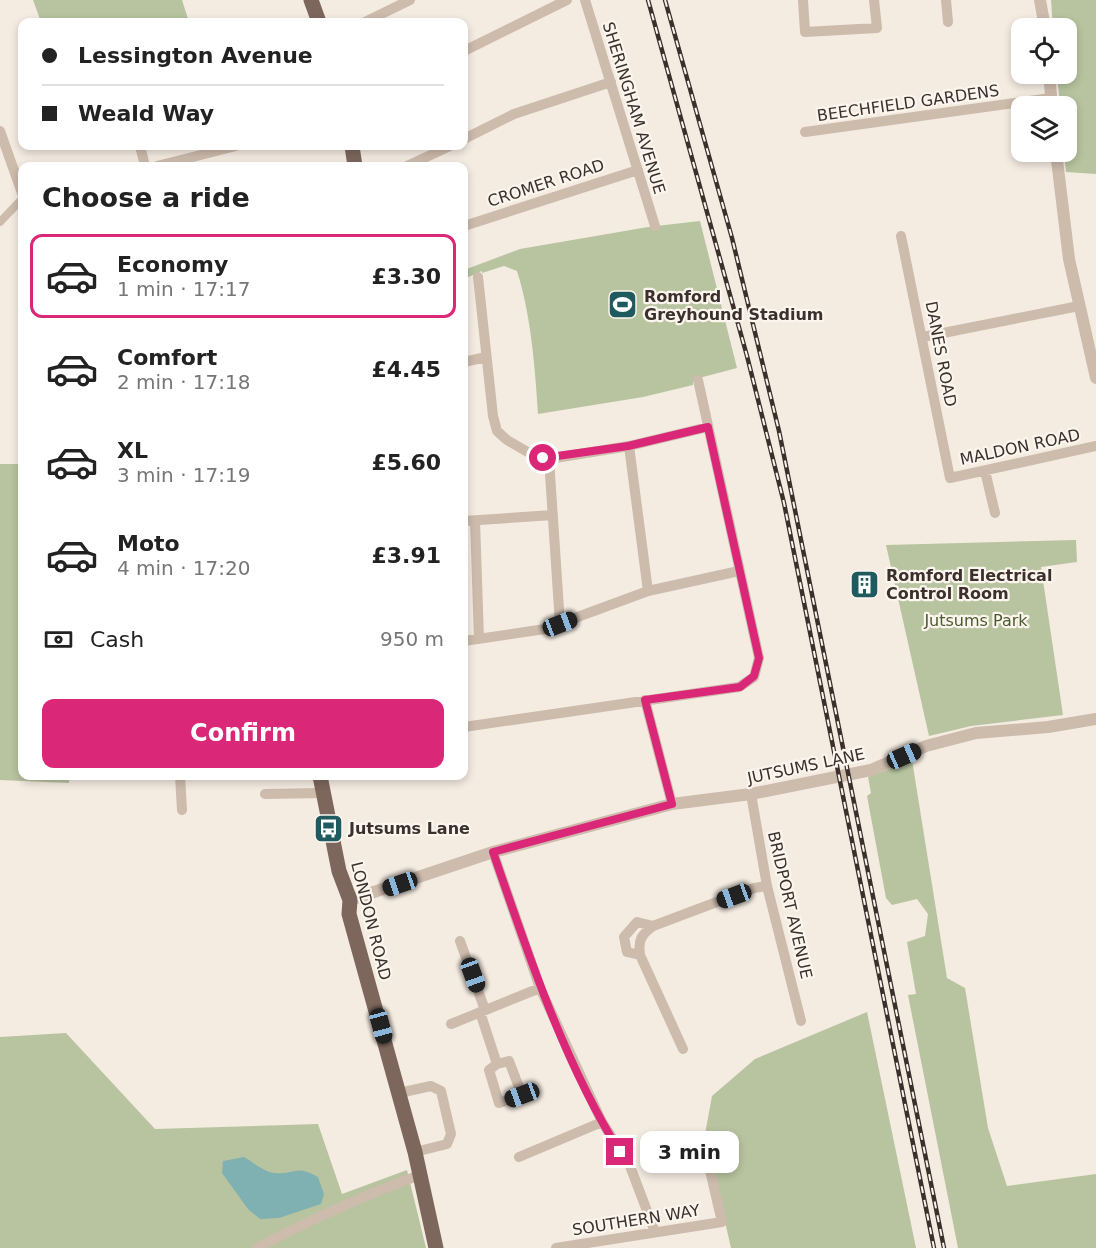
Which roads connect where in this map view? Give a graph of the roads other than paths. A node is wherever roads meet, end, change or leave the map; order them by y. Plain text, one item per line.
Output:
1 (312, 0) edge
2 (410, 0) edge
3 (567, 0) edge
4 (585, 0) edge
5 (803, 0) edge
6 (874, 0) edge
7 (946, 0) edge
8 (1040, 0) edge
9 (318, 18) edge
10 (373, 18) edge
11 (1043, 18) edge
12 (948, 22) dead end
13 (468, 49) edge
14 (611, 82) junction
15 (1011, 107) edge
16 (0, 131) edge
17 (805, 132) dead end
18 (468, 137) edge
19 (220, 150) edge
20 (441, 150) edge
21 (173, 162) edge
22 (416, 162) edge
23 (1057, 162) edge
24 (638, 170) junction
25 (18, 182) edge
26 (18, 203) edge
27 (0, 222) edge
28 (468, 225) edge
29 (655, 226) dead end
30 (901, 236) dead end
31 (477, 277) dead end
32 (1079, 306) junction
33 (922, 337) junction
34 (486, 357) junction
35 (468, 361) edge
36 (1096, 378) edge
37 (698, 380) dead end
38 (708, 427) junction
39 (628, 446) junction
40 (1096, 446) edge
41 (549, 459) junction
42 (985, 471) junction
43 (950, 478) joint
44 (995, 513) dead end
45 (553, 515) junction
46 (468, 521) edge
47 (476, 521) junction
48 (739, 572) junction
49 (648, 591) junction
50 (560, 624) junction
51 (479, 639) junction
52 (468, 640) edge
53 (645, 700) junction
54 (1096, 719) edge
55 (468, 726) edge
56 (180, 780) edge
57 (321, 780) edge
58 (323, 793) junction
59 (265, 794) dead end
60 (751, 795) junction
61 (672, 804) junction
62 (182, 810) dead end
63 (493, 852) junction
64 (767, 886) junction
65 (350, 900) junction
66 (653, 926) junction
67 (460, 941) dead end
68 (640, 955) junction
69 (540, 987) junction
70 (483, 1011) junction
71 (801, 1021) dead end
72 (452, 1024) dead end
73 (683, 1048) dead end
74 (497, 1064) dead end
75 (399, 1093) junction
76 (602, 1122) junction
77 (415, 1152) junction
78 (519, 1157) dead end
79 (693, 1157) dead end
80 (420, 1175) junction
81 (655, 1232) junction
82 (257, 1248) edge
83 (436, 1248) edge
84 (556, 1248) edge

1 - 9 main road
2 - 10 street
3 - 13 street
4 - 14 street, SHERINGHAM AVENUE
5 - 6 street
7 - 12 street
8 - 11 street
14 - 18 street
14 - 24 street, SHERINGHAM AVENUE
15 - 17 street, BEECHFIELD GARDENS
16 - 25 street
19 - 21 street
20 - 22 street
23 - 32 street
24 - 28 street, CROMER ROAD
24 - 29 street, SHERINGHAM AVENUE
26 - 27 street
30 - 33 street, DANES ROAD
31 - 34 street
32 - 33 street
32 - 36 street
33 - 43 street, DANES ROAD
34 - 35 street
34 - 41 street
37 - 38 street
38 - 39 street
38 - 48 street
39 - 41 street
39 - 49 street
40 - 42 street, MALDON ROAD
41 - 45 street
42 - 43 street, MALDON ROAD
42 - 44 street
45 - 47 street
45 - 50 street
46 - 47 street
47 - 51 street
48 - 49 street
48 - 53 street
49 - 50 street
50 - 51 street
51 - 52 street
53 - 55 street
53 - 61 street
54 - 60 street, JUTSUMS LANE
56 - 62 street
57 - 58 main road, LONDON ROAD
58 - 59 street
58 - 65 main road, LONDON ROAD
60 - 61 street, JUTSUMS LANE
60 - 64 street, BRIDPORT AVENUE
61 - 63 street, JUTSUMS LANE
63 - 65 street, JUTSUMS LANE
63 - 69 street
64 - 66 street
64 - 71 street, BRIDPORT AVENUE
65 - 75 main road, LONDON ROAD
66 - 68 street
66 - 68 street
67 - 70 street
68 - 73 street
69 - 70 street
69 - 76 street
70 - 72 street
70 - 74 street
75 - 77 main road, LONDON ROAD
75 - 77 street
76 - 78 street
76 - 81 street
77 - 80 main road, LONDON ROAD
79 - 81 street, SOUTHERN WAY
80 - 82 street
80 - 83 main road, LONDON ROAD
81 - 84 street, SOUTHERN WAY

